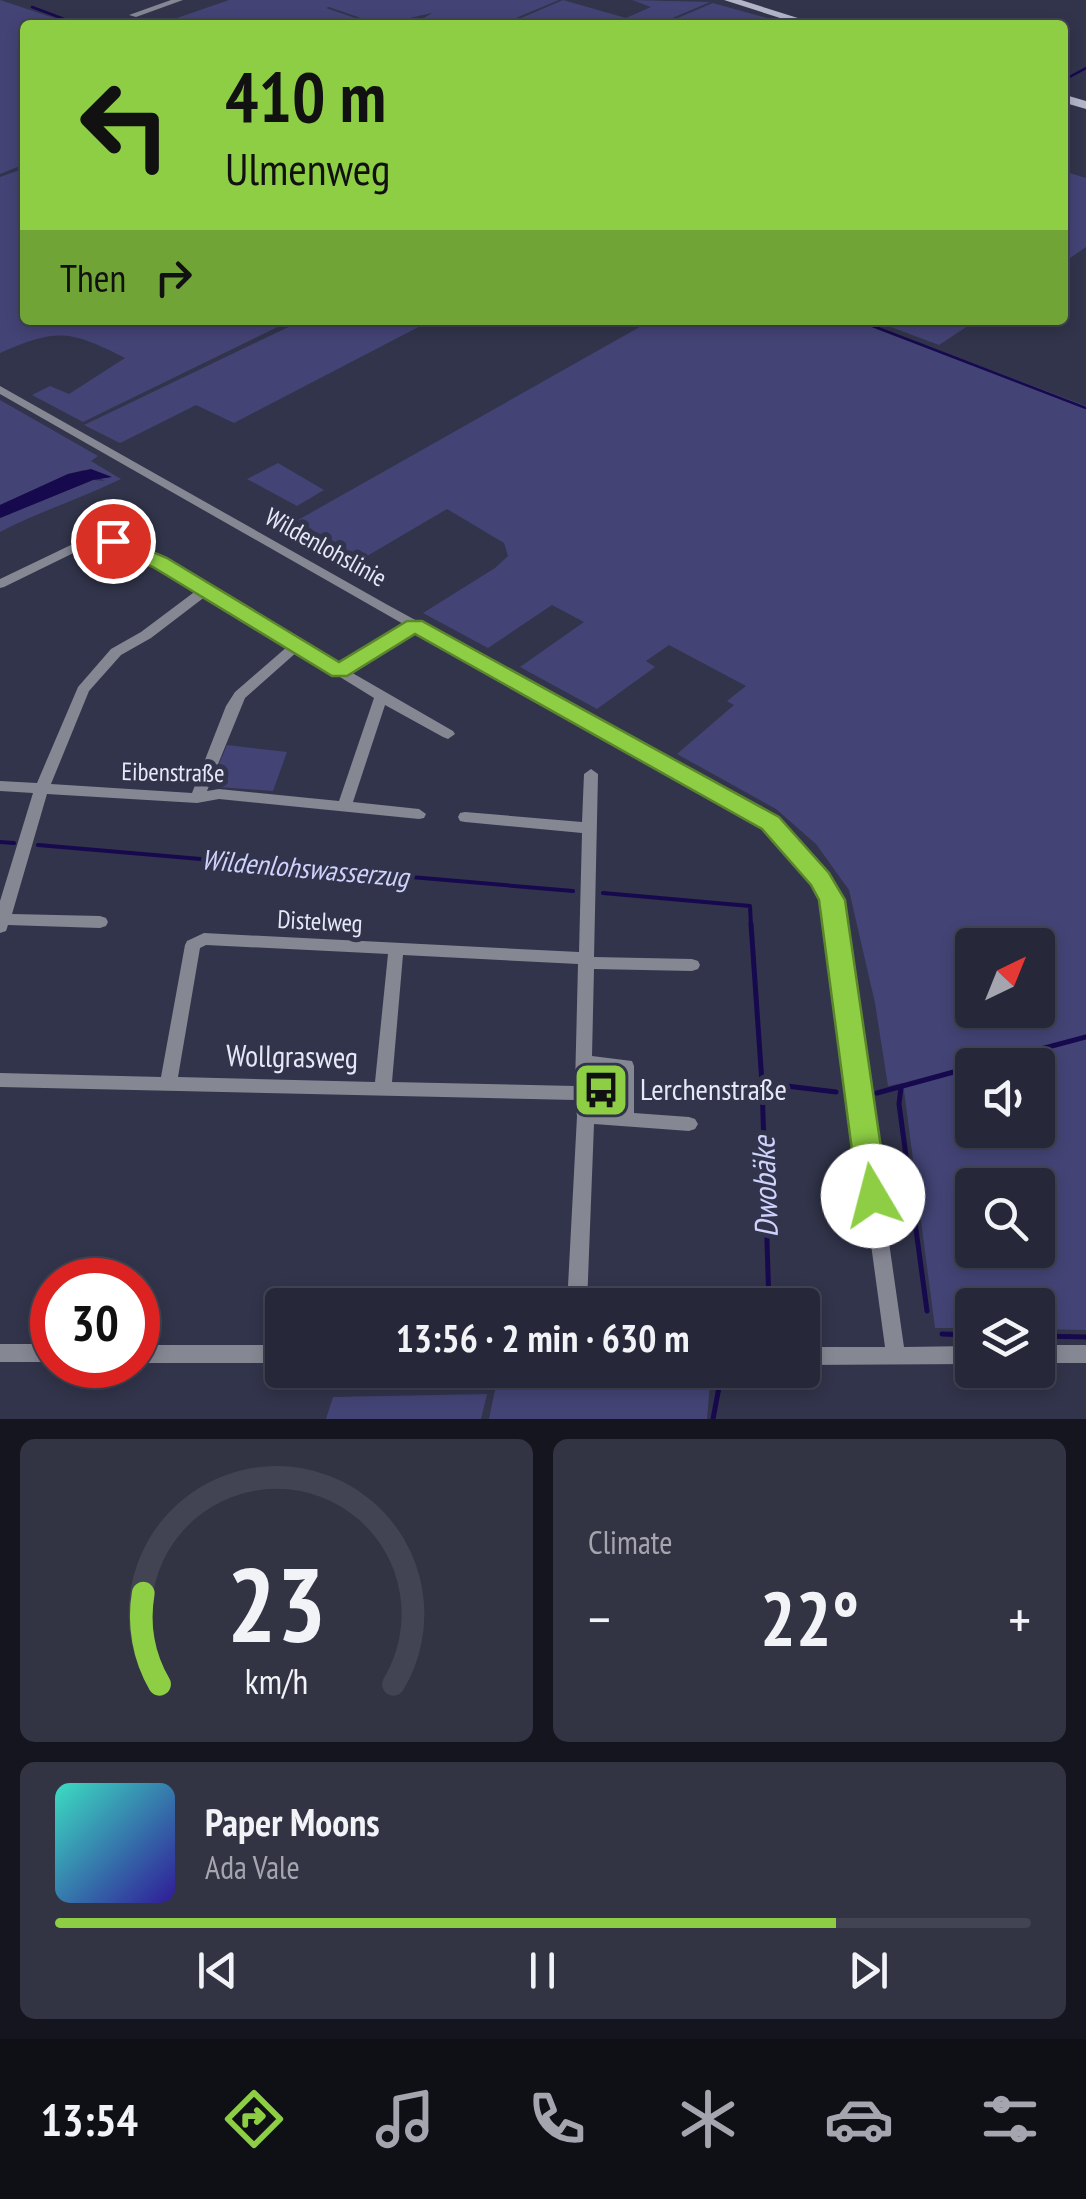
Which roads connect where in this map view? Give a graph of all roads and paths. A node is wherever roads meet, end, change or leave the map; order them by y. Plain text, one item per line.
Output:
1 (178, 0) edge
2 (729, 0) edge
3 (133, 15) dead end
4 (797, 20) edge
5 (0, 389) edge
6 (0, 584) edge
7 (205, 590) junction
8 (414, 625) junction
9 (297, 645) junction
10 (340, 672) junction
11 (381, 698) junction
12 (448, 734) dead end
13 (592, 774) dead end
14 (0, 786) edge
15 (41, 790) junction
16 (197, 798) junction
17 (345, 805) junction
18 (419, 814) dead end
19 (465, 818) dead end
20 (589, 828) junction
21 (5, 892) edge
22 (100, 922) dead end
23 (2, 923) edge
24 (396, 950) junction
25 (586, 960) junction
26 (692, 965) dead end
27 (584, 1062) junction
28 (0, 1080) edge
29 (168, 1083) junction
30 (383, 1086) junction
31 (583, 1093) junction
32 (586, 1116) junction
33 (625, 1119) junction
34 (689, 1124) dead end
35 (578, 1288) edge
36 (0, 1353) edge
37 (30, 1353) edge
38 (160, 1354) edge
39 (265, 1354) edge
40 (1055, 1354) edge
41 (1086, 1354) edge
42 (955, 1355) edge
43 (820, 1356) edge
44 (896, 1356) junction

1 - 3 street
2 - 4 street
5 - 8 street, Wildenlohslinie
6 - 7 street
7 - 9 street
7 - 15 street
8 - 10 street
8 - 44 street, Wildenlohslinie
9 - 10 street
9 - 16 street
10 - 11 street
11 - 12 street
11 - 17 street
13 - 20 street
14 - 15 street, Eibenstraße
15 - 16 street, Eibenstraße
15 - 21 street
16 - 17 street, Eibenstraße
17 - 18 street, Eibenstraße
19 - 20 street
20 - 25 street
21 - 23 street
22 - 23 street
24 - 25 street, Distelweg
24 - 29 street, Distelweg
24 - 30 street
25 - 26 street
25 - 27 street
27 - 31 street
27 - 33 street
28 - 29 street, Wollgrasweg
29 - 30 street, Wollgrasweg
30 - 31 street, Wollgrasweg
31 - 32 street
32 - 33 street
32 - 35 street
33 - 34 street
36 - 37 street
38 - 39 street
40 - 41 street
42 - 44 street
43 - 44 street

